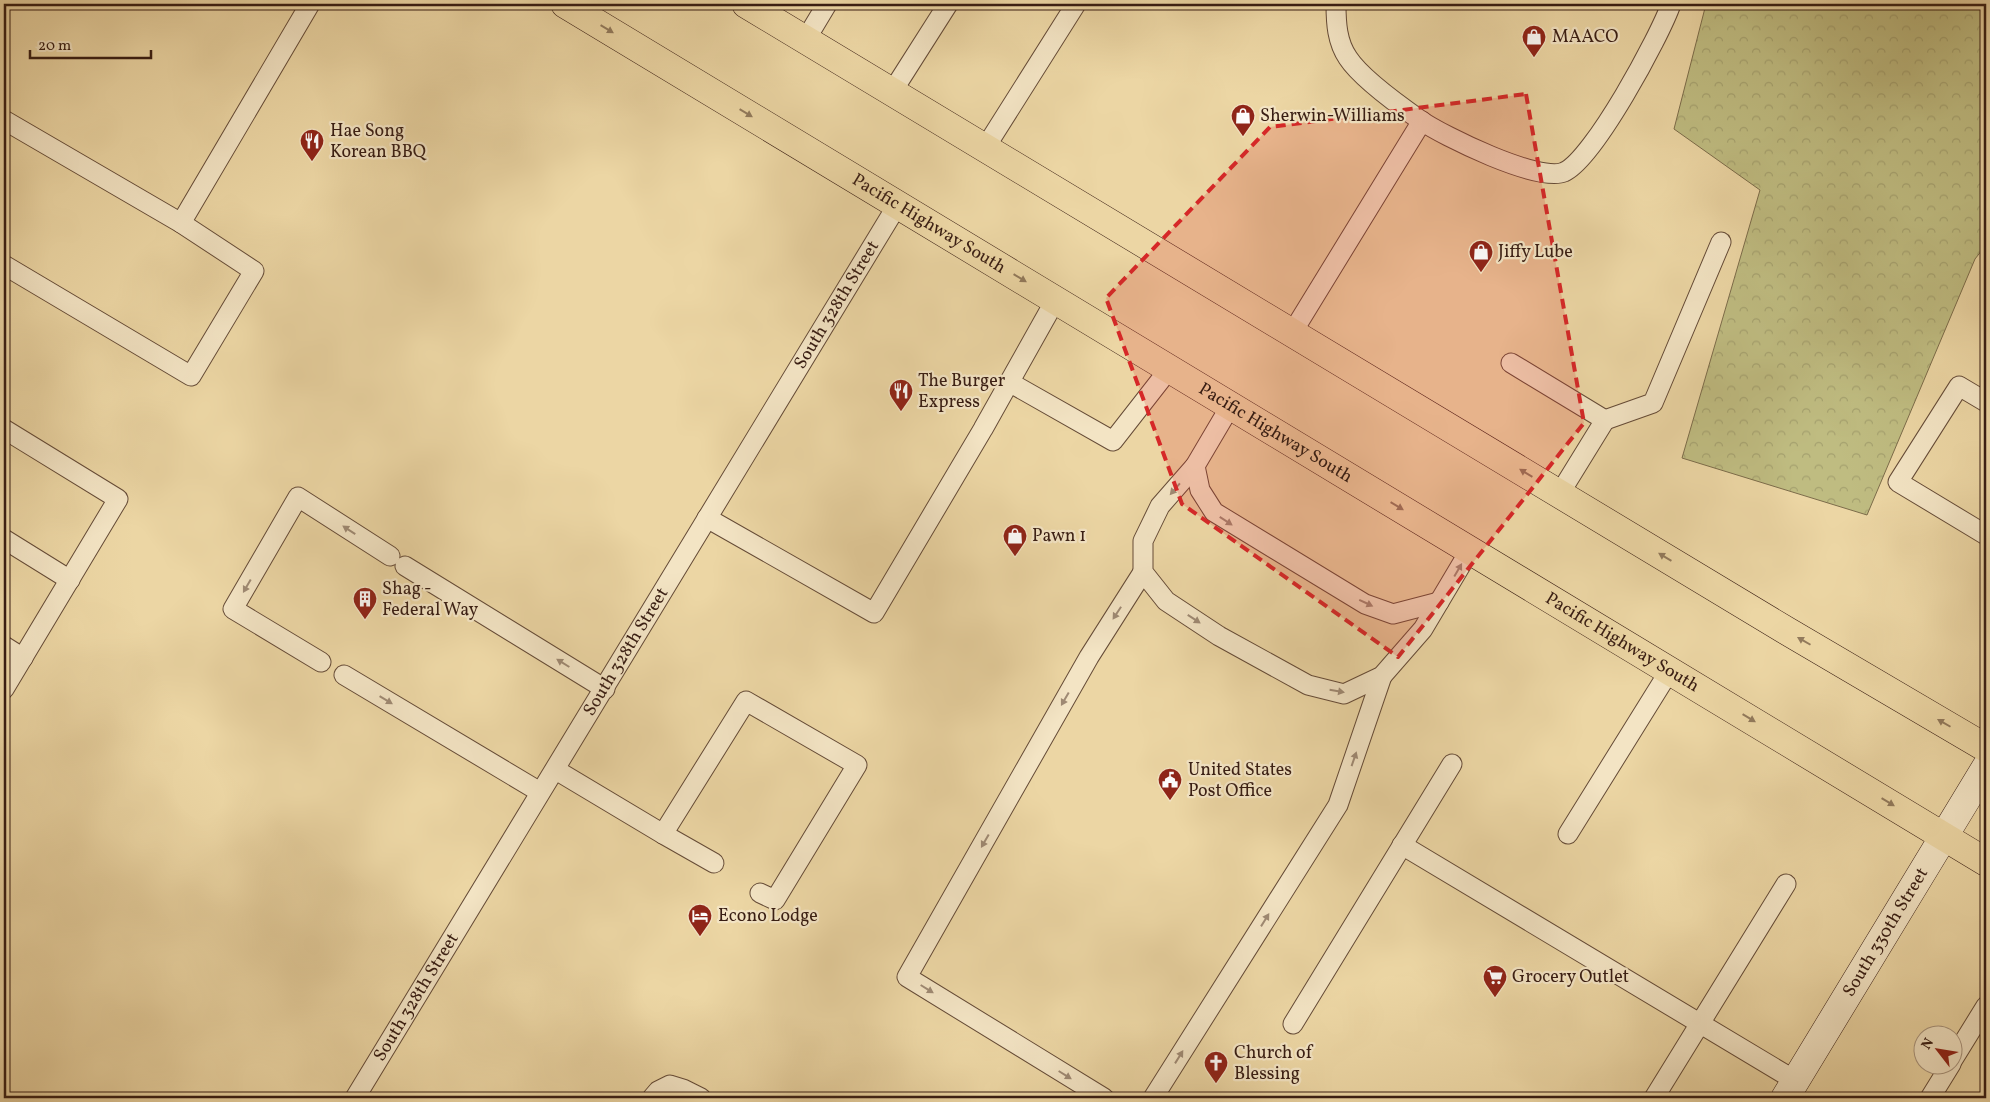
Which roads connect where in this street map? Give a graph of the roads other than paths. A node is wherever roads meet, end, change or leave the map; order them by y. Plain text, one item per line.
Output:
1 (310, 4) edge
2 (565, 4) edge
3 (746, 4) edge
4 (827, 4) edge
5 (948, 4) edge
6 (1076, 4) edge
7 (1336, 4) edge
8 (1672, 4) edge
9 (806, 39) junction
10 (892, 92) junction
11 (4, 120) edge
12 (1422, 121) junction
13 (986, 148) junction
14 (898, 204) junction
15 (181, 223) junction
16 (1721, 242) dead end
17 (4, 264) edge
18 (1056, 299) junction
19 (1292, 333) junction
20 (1511, 363) dead end
21 (1170, 368) junction
22 (1009, 382) junction
23 (1986, 402) edge
24 (1231, 405) junction
25 (1605, 420) junction
26 (4, 429) edge
27 (1196, 466) junction
28 (1560, 493) junction
29 (707, 518) junction
30 (1986, 535) edge
31 (4, 539) edge
32 (1470, 550) junction
33 (1143, 572) junction
34 (70, 580) junction
35 (1439, 602) junction
36 (4, 646) edge
37 (23, 658) junction
38 (321, 662) dead end
39 (1670, 670) junction
40 (344, 675) dead end
41 (1382, 676) junction
42 (4, 689) edge
43 (605, 689) junction
44 (1986, 748) edge
45 (1452, 764) dead end
46 (1986, 767) edge
47 (556, 770) junction
48 (540, 792) junction
49 (663, 834) junction
50 (1568, 834) dead end
51 (1944, 837) junction
52 (1402, 845) junction
53 (1986, 862) edge
54 (714, 863) dead end
55 (1786, 884) dead end
56 (760, 892) dead end
57 (1986, 1006) edge
58 (1293, 1024) dead end
59 (1700, 1024) junction
60 (1962, 1046) edge
61 (1945, 1074) edge
62 (1790, 1090) edge
63 (355, 1098) edge
64 (652, 1098) edge
65 (701, 1098) edge
66 (1104, 1098) edge
67 (1153, 1098) edge
68 (1654, 1098) edge
69 (1930, 1098) edge

1 - 15 lane
2 -> 14 main road, Pacific Highway South
3 - 9 main road
4 - 9 lane
5 - 10 lane
6 - 13 lane
7 - 12 lane
8 - 12 lane
9 - 10 main road
10 - 13 main road
11 - 15 lane
12 - 19 lane
13 - 19 main road
14 -> 18 main road, Pacific Highway South
14 - 29 lane, South 328th Street
15 - 17 lane
16 - 25 lane
18 - 21 main road, Pacific Highway South
18 - 22 lane
28 -> 19 main road
20 - 25 lane
21 - 22 lane
21 - 24 main road, Pacific Highway South
22 - 29 lane
23 - 30 lane
24 - 27 lane
24 -> 32 main road, Pacific Highway South
25 - 28 lane
26 - 34 lane
27 -> 33 lane
27 -> 35 lane
44 -> 28 main road
29 - 43 lane, South 328th Street
31 - 34 lane
35 -> 32 lane
32 - 39 main road, Pacific Highway South
33 -> 41 lane
33 -> 66 lane
34 - 37 lane
35 - 41 lane
36 - 37 lane
37 - 42 lane
43 -> 38 lane
39 - 50 lane
39 -> 51 main road, Pacific Highway South
40 -> 48 lane
67 -> 41 lane
43 - 47 lane, South 328th Street
45 - 52 lane
46 - 51 street, South 330th Street
47 - 48 lane, South 328th Street
47 - 49 lane
48 - 63 lane, South 328th Street
49 - 54 lane
49 - 56 lane
51 - 53 main road, Pacific Highway South
51 - 62 street, South 330th Street
52 - 58 lane
52 - 59 lane
55 - 59 lane
57 - 60 lane
59 - 62 lane
59 - 68 lane
61 - 69 lane
64 - 65 lane

